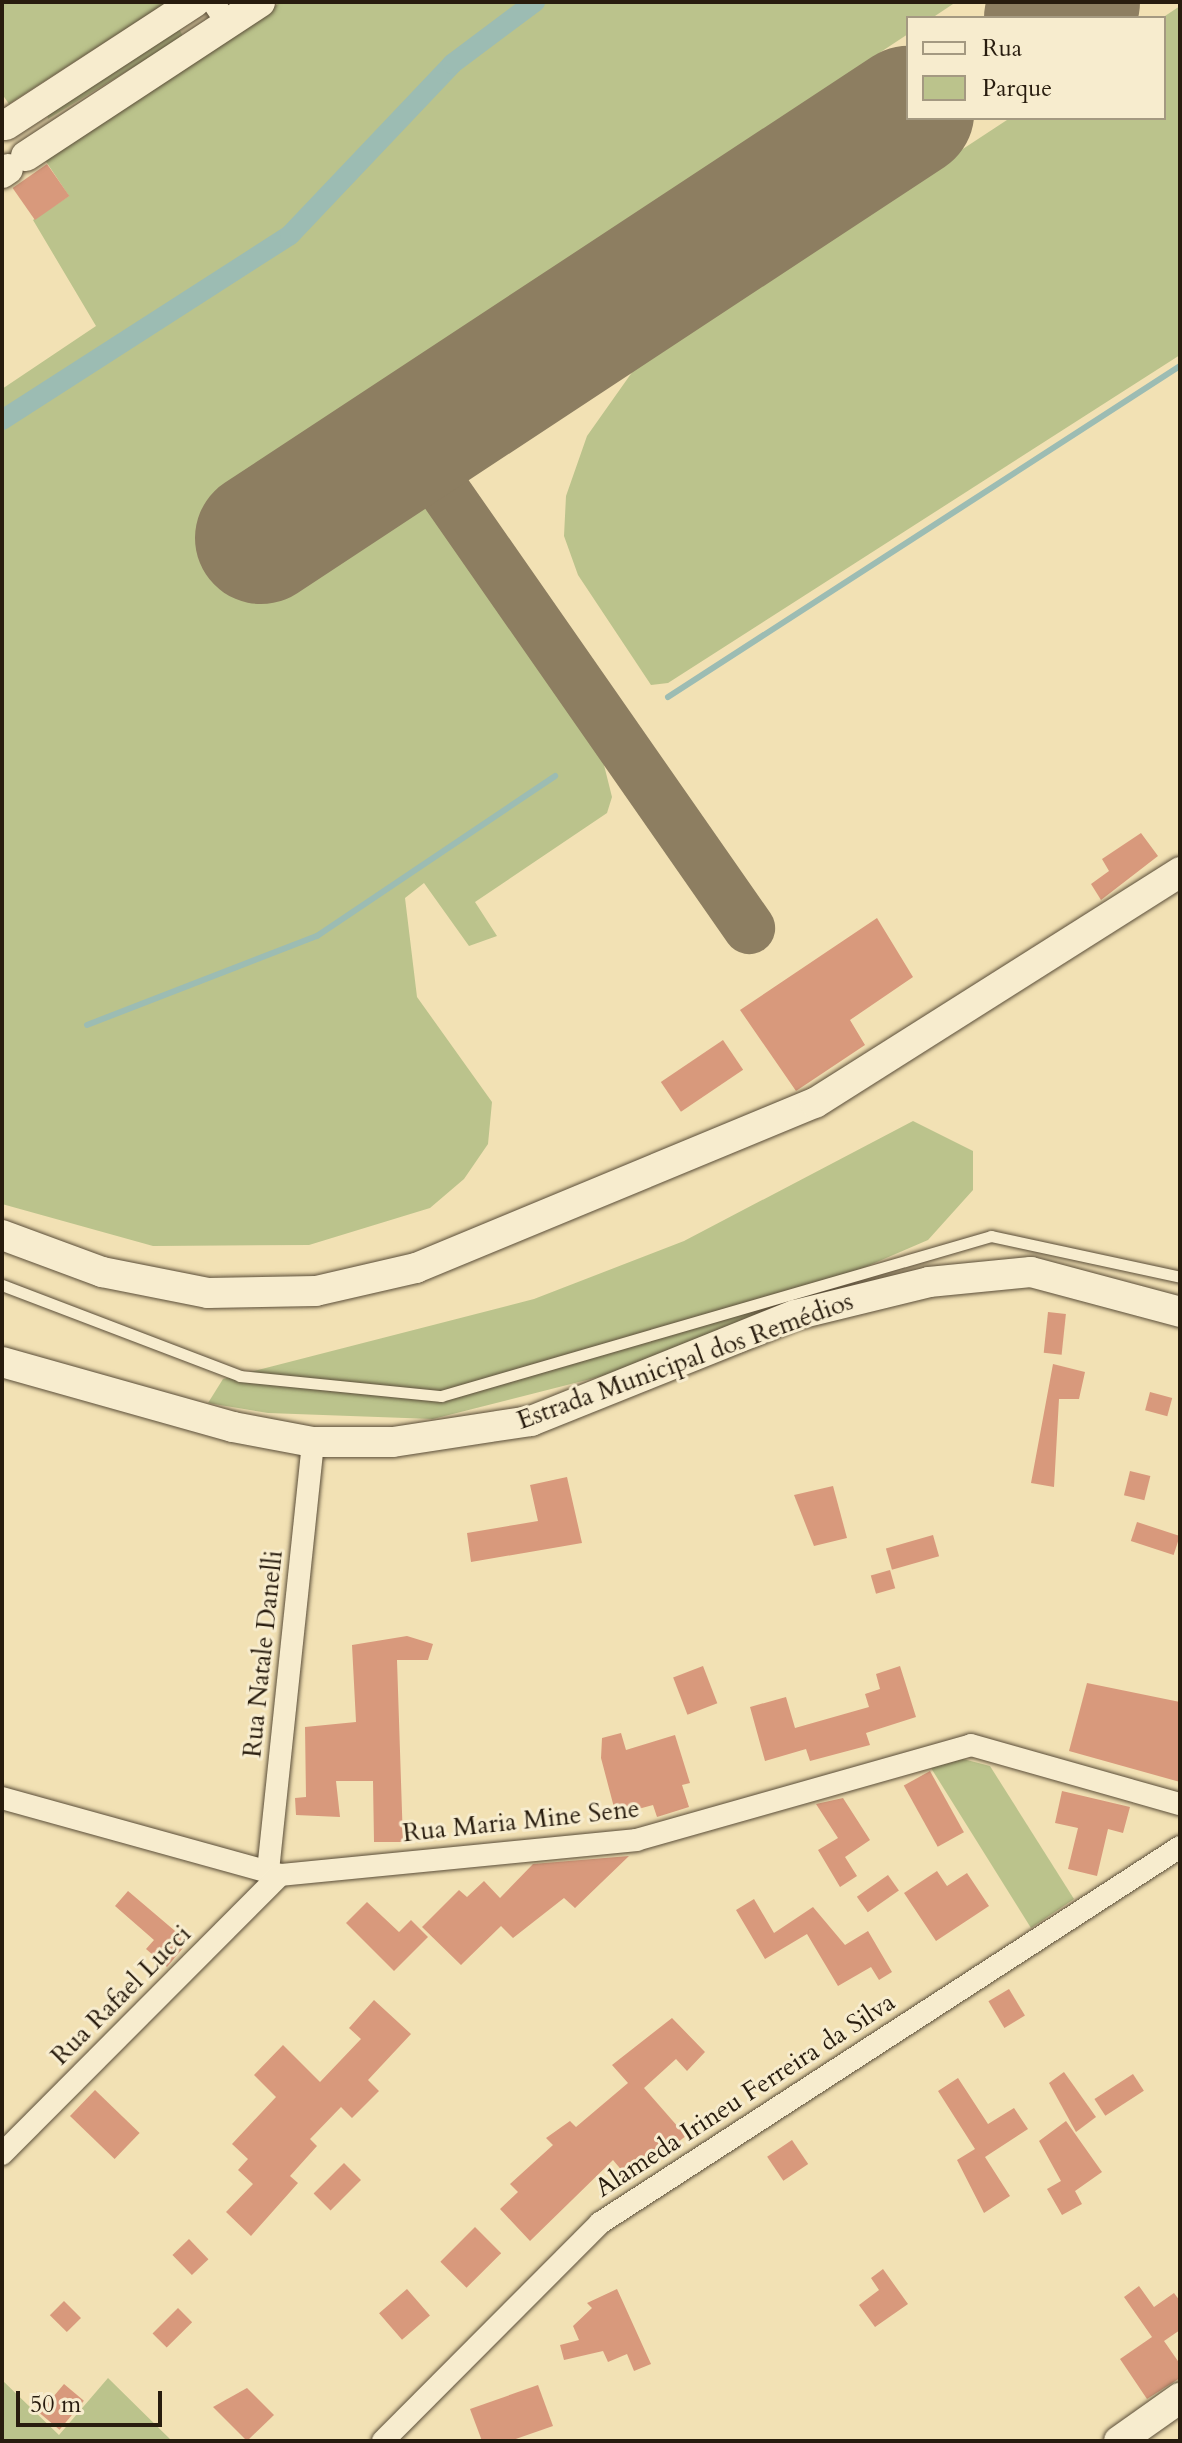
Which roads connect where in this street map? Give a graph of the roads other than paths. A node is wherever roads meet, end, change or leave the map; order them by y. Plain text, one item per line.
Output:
1 (195, 2) edge
2 (260, 2) edge
3 (220, 13) edge
4 (6, 125) dead end
5 (12, 166) edge
6 (1180, 872) edge
7 (2, 1235) edge
8 (1180, 1277) edge
9 (2, 1285) edge
10 (1180, 1312) edge
11 (2, 1362) edge
12 (313, 1442) junction
13 (2, 1798) edge
14 (1180, 1804) edge
15 (1180, 1847) edge
16 (274, 1873) junction
17 (2, 2154) edge
18 (1180, 2398) edge
19 (383, 2441) edge
20 (1119, 2441) edge

1 - 4 street
2 - 3 street
3 - 5 street
6 - 7 street
8 - 9 lane
10 - 12 street, Estrada Municipal dos Remédios
11 - 12 street, Estrada Municipal dos Remédios
12 - 16 street, Rua Natale Danelli
13 - 16 street, Rua Maria Mine Sene
14 - 16 street, Rua Maria Mine Sene
15 - 19 street, Alameda Irineu Ferreira da Silva
16 - 17 street, Rua Rafael Lucci
18 - 20 street

